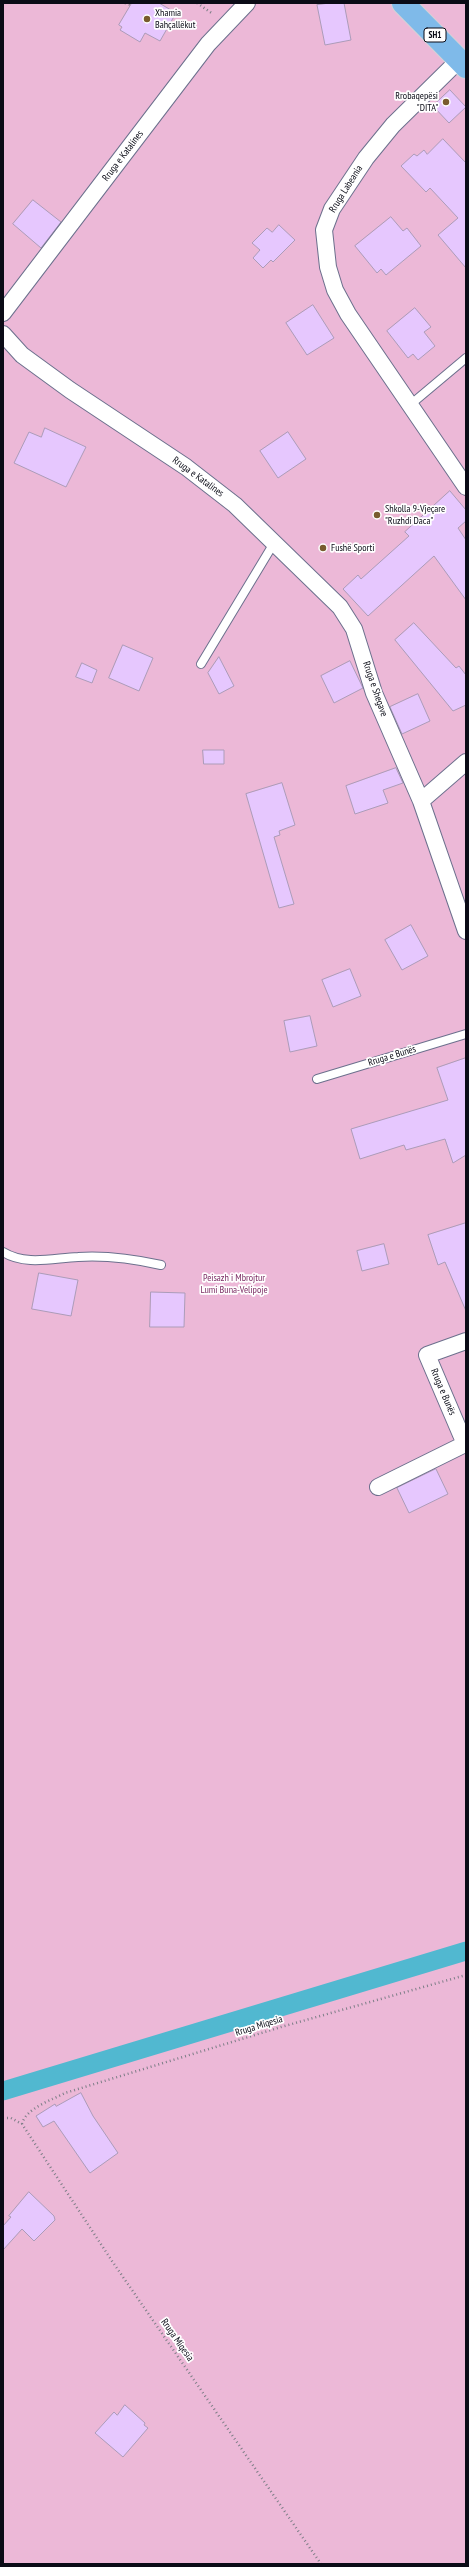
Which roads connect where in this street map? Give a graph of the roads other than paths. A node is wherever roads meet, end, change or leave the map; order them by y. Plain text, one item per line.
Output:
1 (247, 3) edge
2 (403, 3) edge
3 (462, 64) edge
4 (3, 313) edge
5 (3, 334) edge
6 (466, 358) edge
7 (410, 405) junction
8 (466, 487) edge
9 (274, 543) junction
10 (201, 664) dead end
11 (466, 762) edge
12 (421, 801) junction
13 (466, 931) edge
14 (466, 1034) edge
15 (317, 1079) dead end
16 (3, 1252) edge
17 (161, 1265) dead end
18 (466, 1341) edge
19 (378, 1487) dead end

1 - 4 street, Rruga e Katalines
2 - 3 main road, SH1
3 - 7 street, Rruga Labeania
5 - 9 street, Rruga e Katalines
6 - 7 lane
7 - 8 street, Rruga Labeania
9 - 10 lane
9 - 12 street, Rruga e Shegave
11 - 12 street
12 - 13 street
14 - 15 lane, Rruga e Bunës
16 - 17 lane
18 - 19 street, Rruga e Bunës

